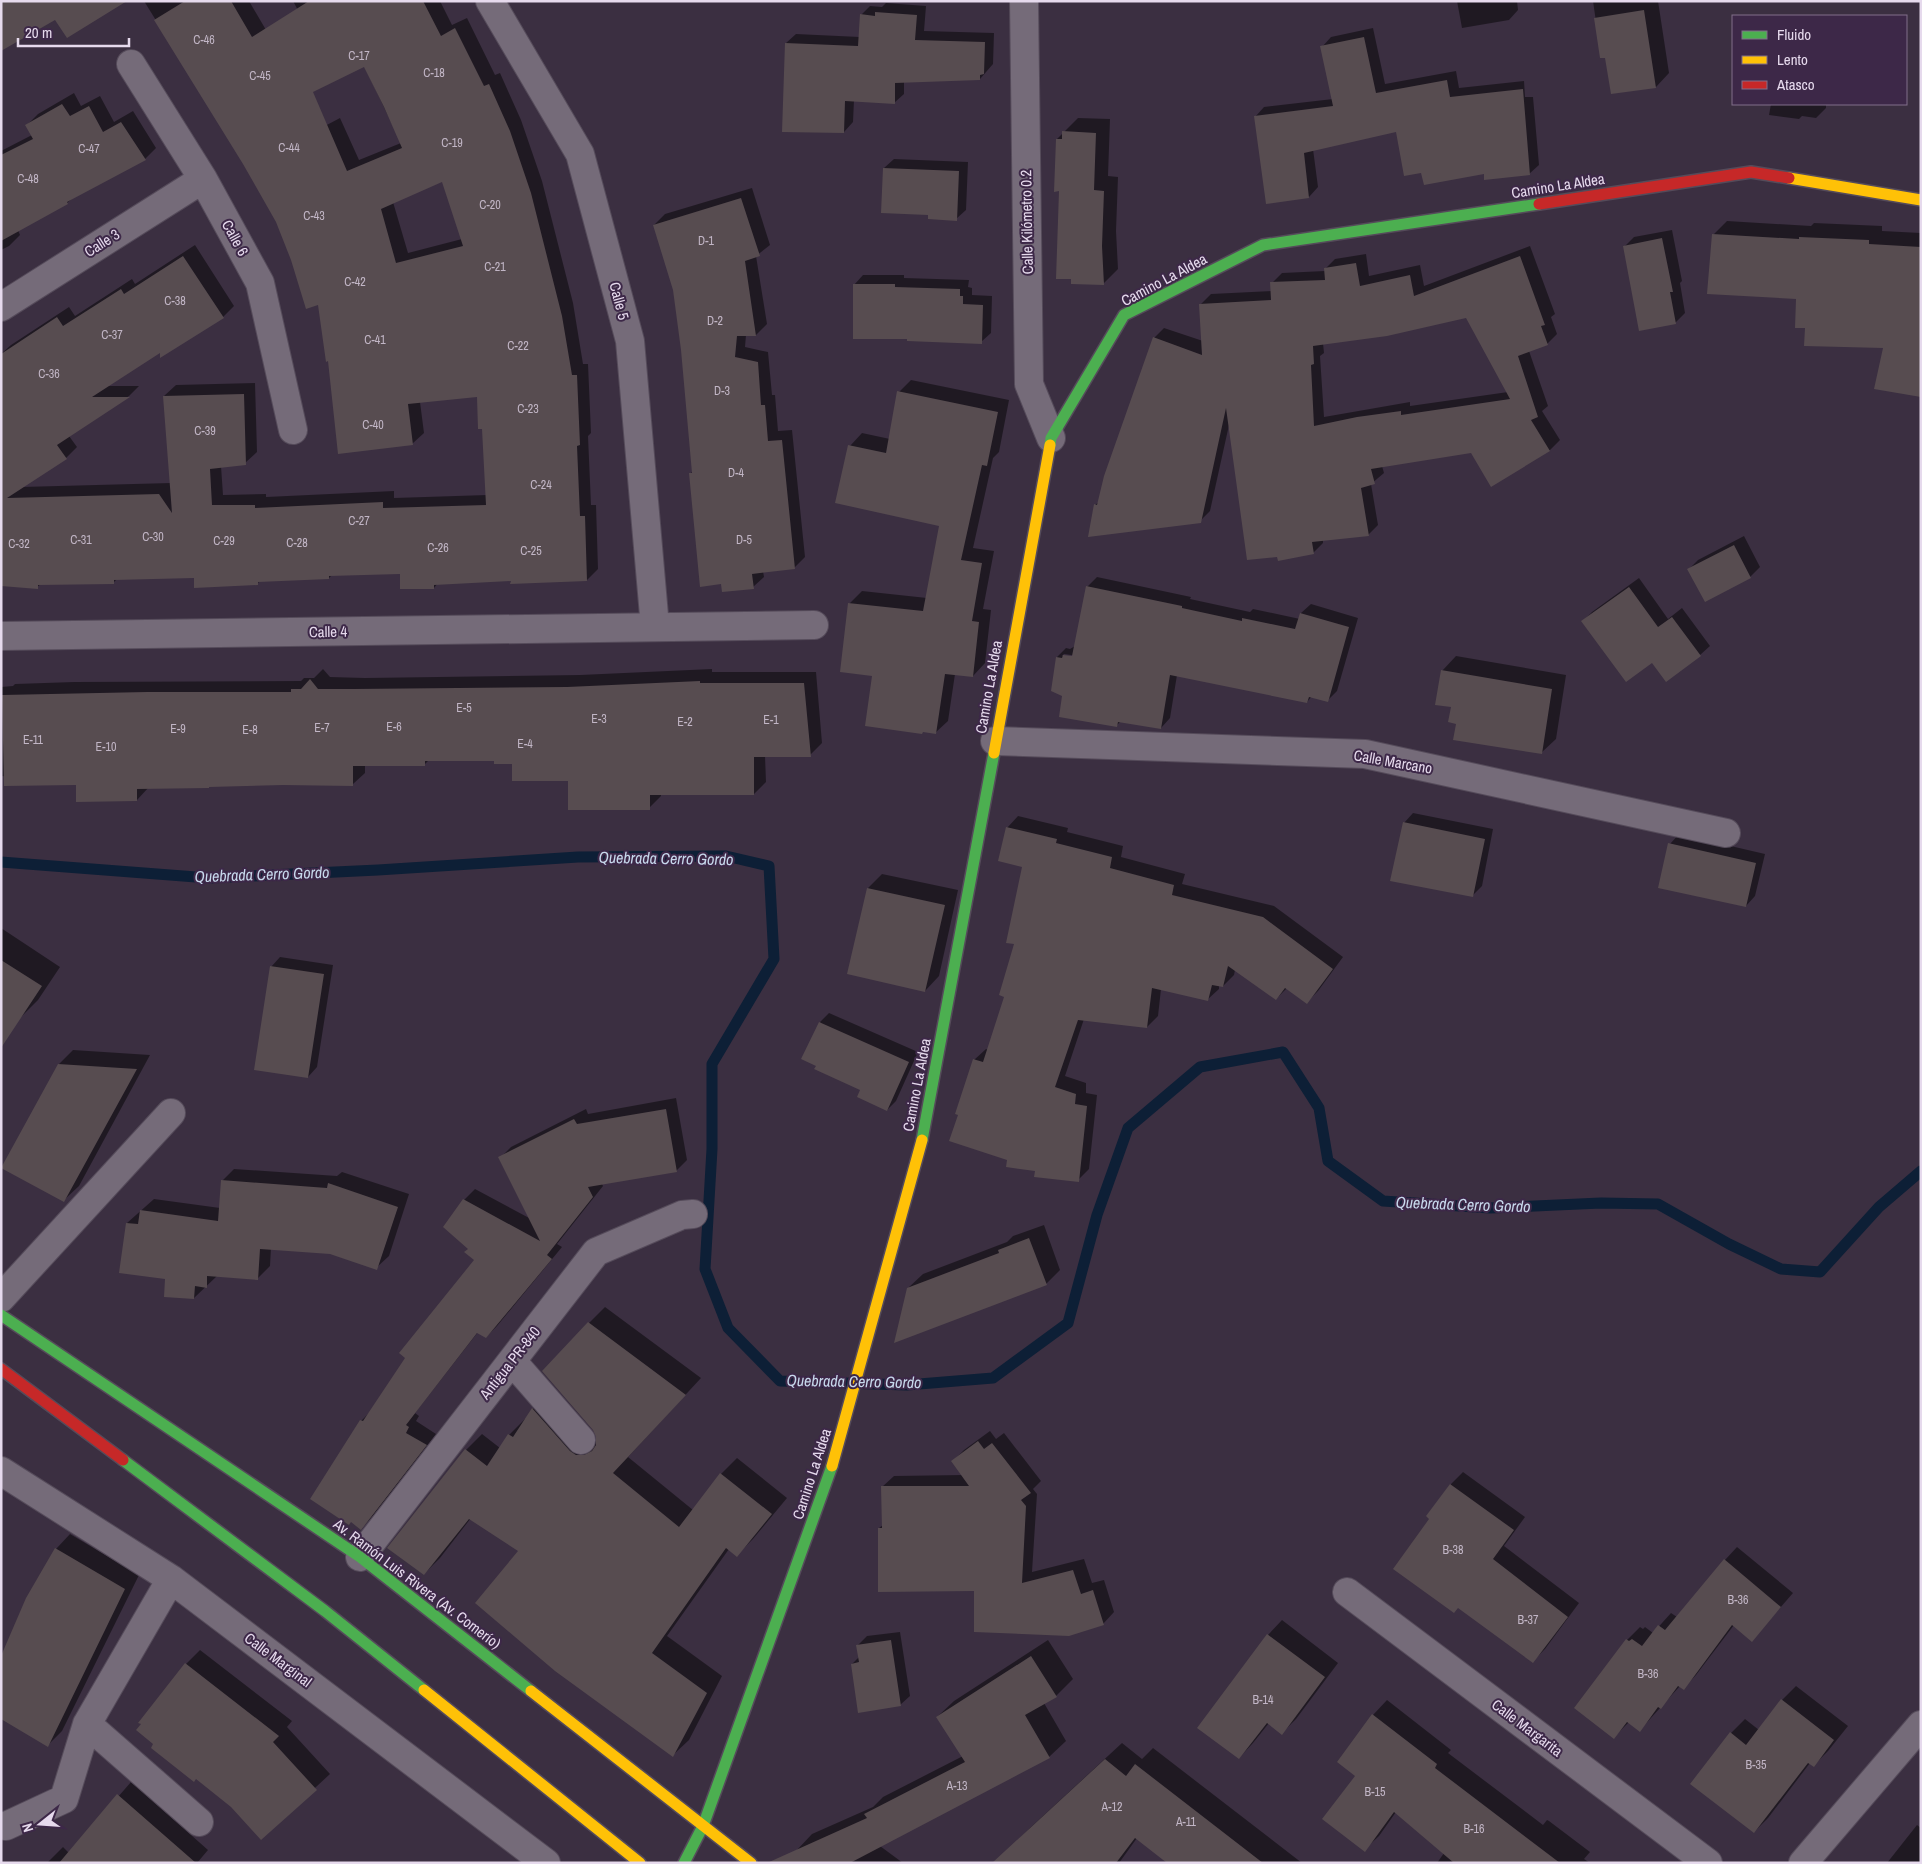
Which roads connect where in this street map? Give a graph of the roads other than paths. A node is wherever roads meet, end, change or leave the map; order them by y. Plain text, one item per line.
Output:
1 (490, 1) edge
2 (1024, 1) edge
3 (131, 64) dead end
4 (203, 179) junction
5 (1921, 200) edge
6 (1, 307) edge
7 (293, 430) dead end
8 (1051, 438) junction
9 (814, 625) dead end
10 (654, 627) junction
11 (1, 636) edge
12 (995, 741) junction
13 (1726, 833) dead end
14 (171, 1113) dead end
15 (693, 1214) dead end
16 (1, 1298) edge
17 (1, 1315) edge
18 (512, 1361) junction
19 (1, 1369) edge
20 (581, 1440) dead end
21 (1, 1471) edge
22 (360, 1557) junction
23 (171, 1579) junction
24 (1347, 1592) dead end
25 (87, 1724) junction
26 (1921, 1725) edge
27 (199, 1822) dead end
28 (6, 1826) dead end
29 (703, 1826) junction
30 (546, 1863) edge
31 (640, 1863) edge
32 (684, 1863) edge
33 (751, 1863) edge
34 (1708, 1863) edge
35 (1804, 1863) edge

1 - 10 street, Calle 5
2 - 8 street, Calle Kilómetro 0.2
3 - 4 street, Calle 6
4 - 6 street, Calle 3
4 - 7 street, Calle 6
5 - 8 street, Camino La Aldea
8 - 12 street, Camino La Aldea
9 - 10 street, Calle 4
10 - 11 street, Calle 4
12 - 13 street, Calle Marcano
12 - 29 street, Camino La Aldea
14 - 16 street
15 - 18 street, Antigua PR-840
17 - 22 street, Av. Ramón Luis Rivera (Av. Comerío)
18 - 20 street
18 - 22 street, Antigua PR-840
19 - 31 street
21 - 23 street, Calle Marginal
22 - 29 street, Av. Ramón Luis Rivera (Av. Comerío)
23 - 25 street
23 - 30 street, Calle Marginal
24 - 34 street, Calle Margarita
25 - 27 street
25 - 28 street
26 - 35 street
29 - 32 street, Camino La Aldea
29 - 33 street, Av. Ramón Luis Rivera (Av. Comerío)

